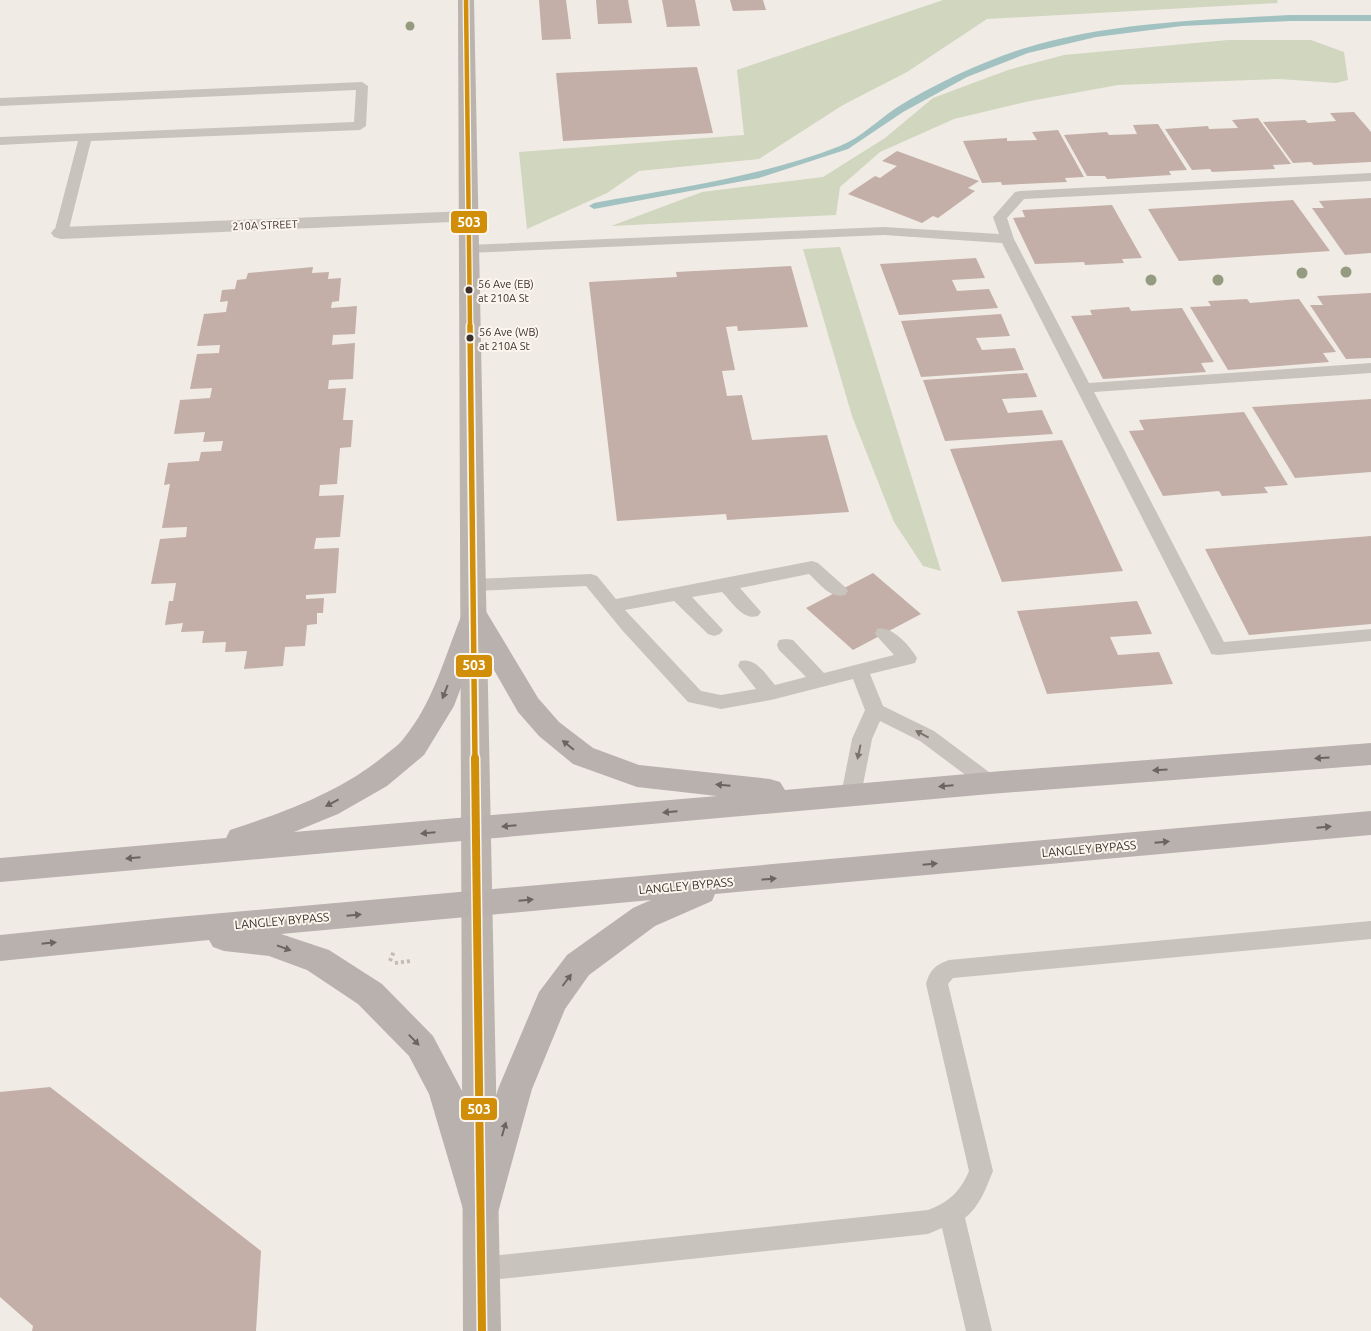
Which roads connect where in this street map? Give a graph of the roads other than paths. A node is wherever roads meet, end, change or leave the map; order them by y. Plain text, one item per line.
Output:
1 (466, 0) edge
2 (0, 102) edge
3 (85, 137) junction
4 (0, 141) edge
5 (1371, 177) edge
6 (468, 217) junction
7 (62, 233) joint
8 (1007, 239) junction
9 (469, 249) junction
10 (1371, 368) edge
11 (1083, 388) junction
12 (474, 585) junction
13 (726, 585) junction
14 (839, 591) dead end
15 (678, 594) junction
16 (612, 606) junction
17 (752, 612) dead end
18 (475, 614) junction
19 (714, 630) dead end
20 (884, 634) dead end
21 (1371, 635) edge
22 (786, 645) dead end
23 (747, 666) dead end
24 (860, 672) junction
25 (821, 681) junction
26 (771, 693) junction
27 (874, 710) junction
28 (1371, 754) edge
29 (990, 782) junction
30 (846, 795) junction
31 (1371, 823) edge
32 (476, 829) junction
33 (181, 854) junction
34 (0, 870) edge
35 (720, 883) junction
36 (477, 904) junction
37 (1371, 930) edge
38 (166, 931) junction
39 (0, 948) edge
40 (481, 1209) junction
41 (951, 1213) junction
42 (481, 1269) junction
43 (482, 1331) edge
44 (979, 1331) edge

1 - 6 main road
2 - 3 lane
3 - 4 lane
3 - 7 lane
5 - 8 lane
6 - 7 street, 210A STREET
6 - 9 main road
8 - 9 lane
8 - 11 lane
9 - 12 main road
10 - 11 lane
11 - 21 lane
12 - 16 lane
12 - 18 main road
13 - 14 lane
13 - 15 lane
13 - 17 lane
15 - 16 lane
15 - 19 lane
16 - 26 lane
30 -> 18 main road
18 - 32 main road
18 -> 33 main road
20 - 24 lane
22 - 25 lane
23 - 26 lane
24 - 25 lane
24 - 27 lane
25 - 26 lane
29 -> 27 lane
27 -> 30 lane
28 -> 29 main road
29 -> 30 main road
30 -> 32 main road
35 -> 31 main road, LANGLEY BYPASS
32 -> 33 main road
32 - 36 main road
33 -> 34 main road
36 -> 35 main road, LANGLEY BYPASS
40 -> 35 main road
38 -> 36 main road, LANGLEY BYPASS
36 - 40 main road
37 - 41 lane
39 -> 38 main road, LANGLEY BYPASS
38 -> 40 main road
40 - 42 main road
41 - 42 lane
41 - 44 lane
42 - 43 main road

